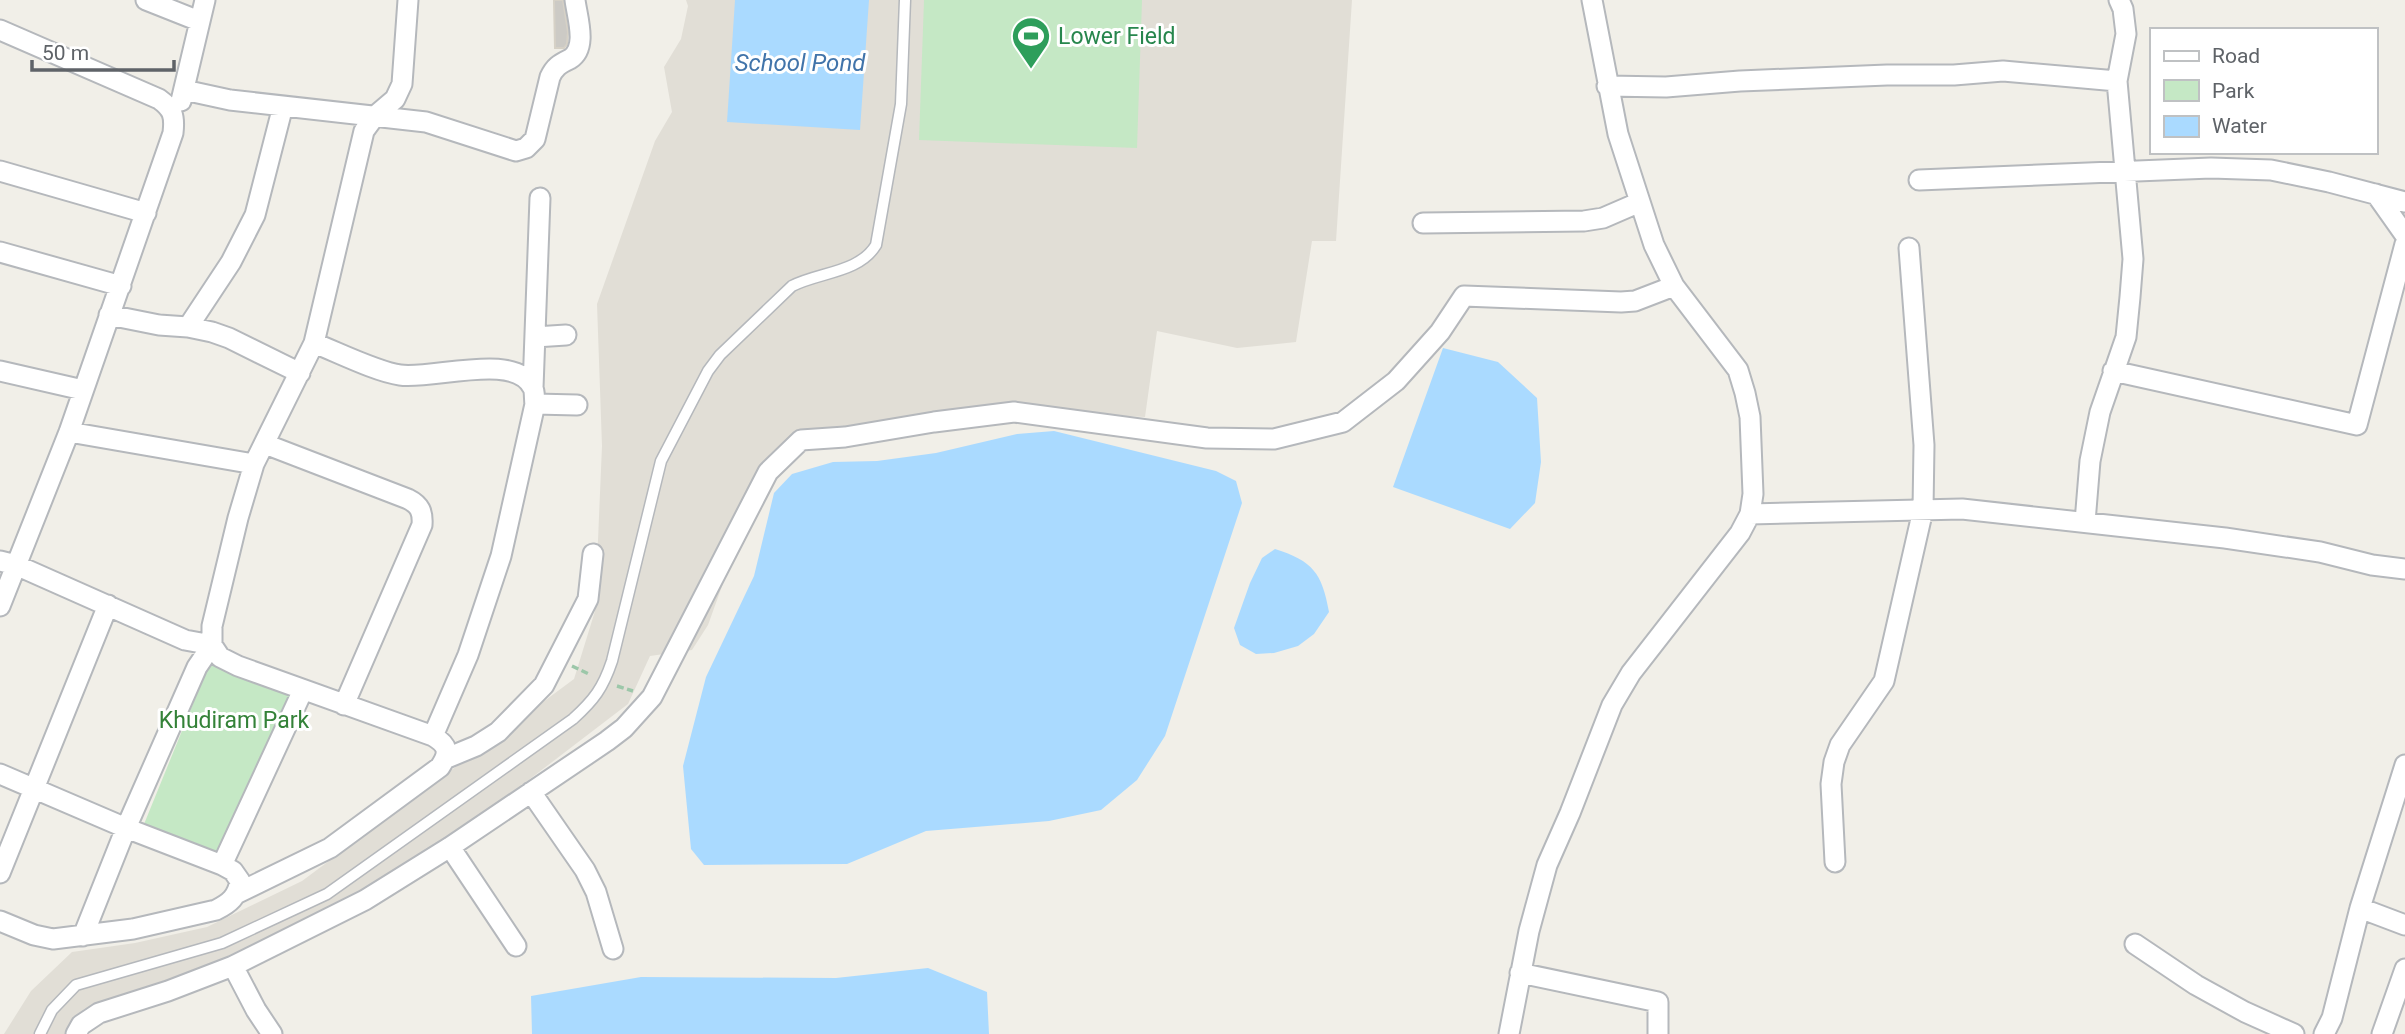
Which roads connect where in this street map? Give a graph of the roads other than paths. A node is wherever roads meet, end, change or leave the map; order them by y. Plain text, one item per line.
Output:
1 (146, 0) edge
2 (205, 0) edge
3 (408, 0) edge
4 (575, 0) edge
5 (905, 0) edge
6 (1592, 0) edge
7 (2119, 0) edge
8 (199, 21) junction
9 (0, 30) edge
10 (2117, 80) junction
11 (1607, 86) junction
12 (184, 90) junction
13 (283, 106) junction
14 (376, 116) junction
15 (175, 119) junction
16 (0, 171) edge
17 (2124, 172) junction
18 (1919, 180) dead end
19 (2376, 194) junction
20 (540, 198) dead end
21 (1640, 202) junction
22 (2405, 202) edge
23 (146, 213) junction
24 (1423, 223) dead end
25 (2405, 234) edge
26 (2405, 244) edge
27 (1909, 248) dead end
28 (0, 252) edge
29 (121, 286) junction
30 (1674, 286) junction
31 (109, 315) junction
32 (188, 327) junction
33 (566, 335) dead end
34 (535, 337) junction
35 (314, 343) junction
36 (0, 371) edge
37 (2113, 371) junction
38 (300, 373) junction
39 (83, 390) junction
40 (534, 396) junction
41 (577, 405) dead end
42 (69, 432) junction
43 (265, 444) junction
44 (254, 464) junction
45 (1923, 510) junction
46 (1750, 514) junction
47 (2084, 522) junction
48 (593, 554) dead end
49 (8, 563) edge
50 (2404, 569) edge
51 (108, 605) junction
52 (0, 606) edge
53 (212, 645) junction
54 (303, 690) junction
55 (344, 705) junction
56 (433, 736) junction
57 (447, 758) junction
58 (2405, 765) edge
59 (0, 774) edge
60 (34, 788) junction
61 (531, 792) junction
62 (126, 828) junction
63 (450, 847) junction
64 (1835, 862) dead end
65 (222, 865) junction
66 (0, 873) edge
67 (238, 893) junction
68 (2360, 908) junction
69 (0, 921) edge
70 (2405, 925) edge
71 (83, 936) junction
72 (2135, 944) dead end
73 (516, 946) dead end
74 (613, 949) dead end
75 (233, 966) junction
76 (2405, 969) edge
77 (1520, 973) junction
78 (271, 1032) edge
79 (40, 1034) edge
80 (76, 1034) edge
81 (290, 1034) edge
82 (1509, 1034) edge
83 (1658, 1034) edge
84 (2294, 1034) edge
85 (2324, 1034) edge
86 (2382, 1034) edge

1 - 8 street
2 - 8 street
3 - 14 street
4 - 14 street
5 - 79 lane
6 - 11 street
7 - 10 street
8 - 12 street
9 - 15 street
10 - 11 street
10 - 17 street
11 - 21 street
12 - 13 street
12 - 15 street
13 - 14 street
13 - 32 street
14 - 35 street
15 - 23 street
16 - 23 street
17 - 18 street
17 - 19 street
17 - 37 street
19 - 22 street
19 - 25 street
20 - 34 street
21 - 24 street
21 - 30 street
23 - 29 street
26 - 37 street
27 - 45 street
28 - 29 street
29 - 31 street
30 - 46 street
30 - 61 street
31 - 32 street
31 - 39 street
32 - 38 street
33 - 34 street
34 - 40 street
35 - 38 street
35 - 40 street
36 - 39 street
37 - 47 street
38 - 43 street
39 - 42 street
40 - 41 street
40 - 56 street
42 - 44 street
42 - 49 street
43 - 44 street
43 - 55 street
44 - 53 street
45 - 46 street
45 - 47 street
45 - 64 street
46 - 77 street
47 - 50 street
48 - 57 street
49 - 51 street
49 - 52 street
51 - 53 street
51 - 60 street
53 - 54 street
53 - 62 street
54 - 55 street
54 - 65 street
55 - 56 street
56 - 57 street
57 - 67 street
58 - 68 street
59 - 60 street
60 - 62 street
60 - 66 street
61 - 63 street
61 - 74 street
62 - 65 street
62 - 71 street
63 - 73 street
63 - 75 street
65 - 67 street
67 - 71 street
68 - 70 street
68 - 85 street
69 - 71 street
72 - 84 street
75 - 78 street
75 - 80 street
76 - 86 street
77 - 82 street
77 - 83 street
78 - 81 street

